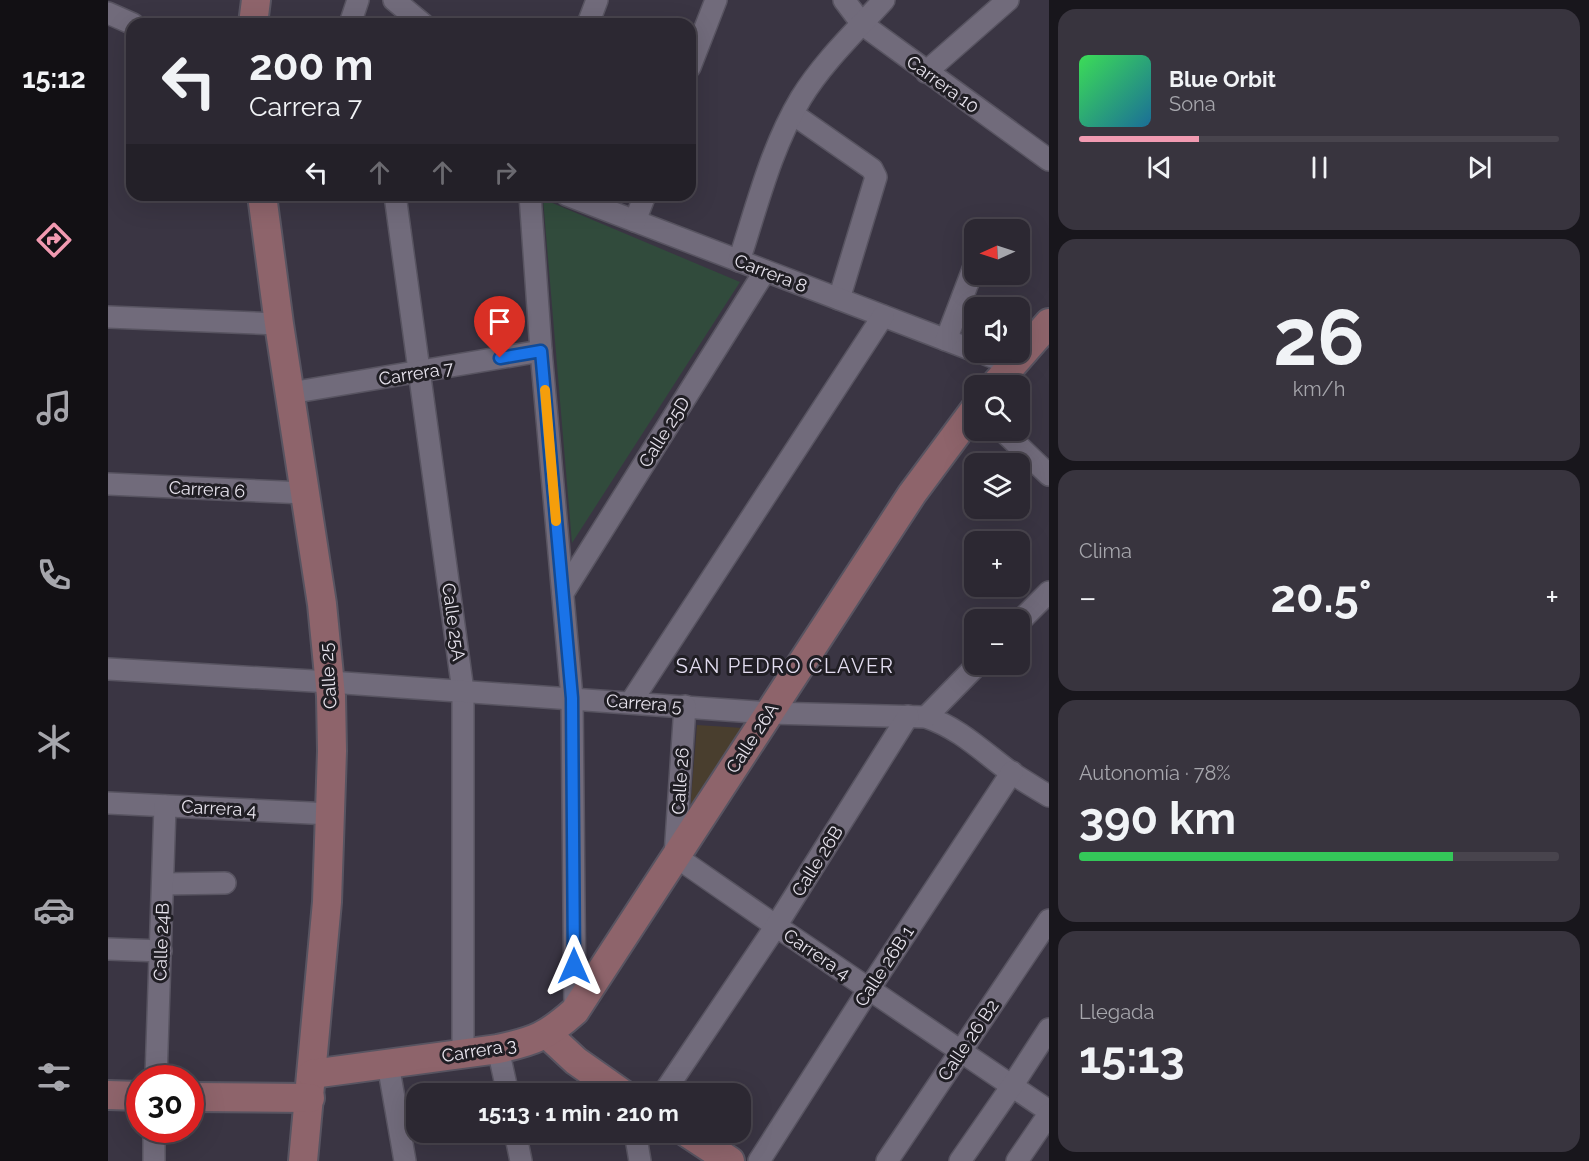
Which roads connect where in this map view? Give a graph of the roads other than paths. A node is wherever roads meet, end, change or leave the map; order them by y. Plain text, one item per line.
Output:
1 (255, 0) edge
2 (358, 0) edge
3 (597, 0) edge
4 (716, 0) edge
5 (844, 0) edge
6 (884, 0) edge
7 (1008, 0) edge
8 (402, 2) edge
9 (108, 13) edge
10 (254, 18) edge
11 (352, 18) edge
12 (417, 18) edge
13 (590, 18) edge
14 (126, 21) edge
15 (862, 24) junction
16 (696, 52) edge
17 (926, 72) junction
18 (793, 114) junction
19 (1049, 160) edge
20 (263, 201) edge
21 (396, 201) edge
22 (530, 201) edge
23 (583, 201) edge
24 (643, 201) edge
25 (635, 221) junction
26 (740, 261) junction
27 (765, 271) junction
28 (967, 285) edge
29 (839, 299) junction
30 (883, 316) junction
31 (108, 317) edge
32 (1049, 323) edge
33 (279, 324) junction
34 (946, 340) junction
35 (964, 347) edge
36 (541, 351) junction
37 (991, 363) edge
38 (418, 373) junction
39 (1003, 375) edge
40 (290, 393) junction
41 (964, 424) edge
42 (1013, 441) edge
43 (1049, 475) edge
44 (108, 484) edge
45 (305, 493) junction
46 (1049, 592) edge
47 (563, 593) junction
48 (1030, 611) edge
49 (108, 669) edge
50 (965, 675) edge
51 (330, 682) junction
52 (463, 691) junction
53 (572, 698) junction
54 (631, 702) junction
55 (685, 706) junction
56 (769, 712) junction
57 (917, 716) junction
58 (1012, 772) junction
59 (1049, 796) edge
60 (108, 802) edge
61 (165, 806) junction
62 (331, 814) junction
63 (675, 856) junction
64 (225, 883) dead end
65 (163, 884) junction
66 (1049, 920) edge
67 (776, 926) junction
68 (108, 949) edge
69 (160, 951) junction
70 (869, 989) junction
71 (575, 1011) junction
72 (1049, 1029) edge
73 (547, 1034) junction
74 (498, 1049) junction
75 (961, 1051) junction
76 (463, 1053) junction
77 (388, 1064) junction
78 (156, 1065) edge
79 (505, 1083) edge
80 (607, 1083) edge
81 (670, 1083) edge
82 (311, 1086) junction
83 (1012, 1086) junction
84 (108, 1095) edge
85 (126, 1096) edge
86 (204, 1096) edge
87 (1049, 1113) edge
88 (154, 1143) edge
89 (517, 1143) edge
90 (637, 1143) edge
91 (703, 1143) edge
92 (154, 1161) edge
93 (303, 1161) edge
94 (405, 1161) edge
95 (521, 1161) edge
96 (639, 1161) edge
97 (730, 1161) edge
98 (759, 1161) edge
99 (887, 1161) edge
100 (960, 1161) edge
101 (1017, 1161) edge

1 - 10 street
2 - 11 street
3 - 13 street
4 - 16 street
5 - 15 street, Carrera 10
6 - 15 street
7 - 17 street
8 - 12 street
9 - 14 street
15 - 17 street, Carrera 10
15 - 18 street
17 - 19 street, Carrera 10
18 - 26 street
18 - 29 street
20 - 33 street, Calle 25
21 - 38 street, Calle 25A
22 - 36 street
23 - 25 street, Carrera 8
24 - 25 street
25 - 26 street, Carrera 8
26 - 27 street, Carrera 8
27 - 29 street, Carrera 8
27 - 47 street, Calle 25D
28 - 34 street
29 - 30 street, Carrera 8
30 - 34 street, Carrera 8
30 - 54 street
31 - 33 street
32 - 39 street
33 - 40 street, Calle 25
34 - 35 street, Carrera 8
36 - 38 street, Carrera 7
36 - 47 street
37 - 39 street
38 - 40 street, Carrera 7
38 - 52 street, Calle 25A
40 - 45 street, Calle 25
41 - 56 street, Calle 26A
42 - 43 street
44 - 45 street, Carrera 6
45 - 51 street, Calle 25
46 - 48 street
47 - 53 street
49 - 51 street, Carrera 5
50 - 57 street, Calle 26B
51 - 52 street, Carrera 5
51 - 62 street, Calle 25
52 - 53 street, Carrera 5
52 - 76 street, Calle 25A
53 - 54 street, Carrera 5
53 - 71 street
54 - 55 street, Carrera 5
55 - 56 street, Carrera 5
55 - 63 street, Calle 26
56 - 57 street, Carrera 5
56 - 63 street, Calle 26A
57 - 58 street, Carrera 5
57 - 67 street, Calle 26B
58 - 59 street, Carrera 5
58 - 70 street, Calle 26B 1
60 - 61 street, Carrera 4
61 - 62 street, Carrera 4
61 - 65 street, Calle 24B
62 - 82 street, Calle 25
63 - 67 street, Carrera 4
63 - 71 street, Calle 26A
64 - 65 street
65 - 69 street, Calle 24B
66 - 75 street, Calle 26 B2
67 - 70 street, Carrera 4
67 - 81 street, Calle 26B
68 - 69 street
69 - 78 street, Calle 24B
70 - 75 street, Carrera 4
70 - 98 street, Calle 26B 1
71 - 73 street, Calle 26A
72 - 83 street
73 - 74 street, Carrera 3
73 - 80 street
74 - 76 street, Carrera 3
74 - 79 street
75 - 83 street, Carrera 4
75 - 99 street, Calle 26 B2
76 - 77 street, Carrera 3
77 - 82 street, Carrera 3
77 - 94 street
82 - 86 street, Carrera 3
82 - 93 street, Calle 25
83 - 87 street, Carrera 4
83 - 100 street
84 - 85 street
87 - 101 street
88 - 92 street
89 - 95 street
90 - 96 street
91 - 97 street

